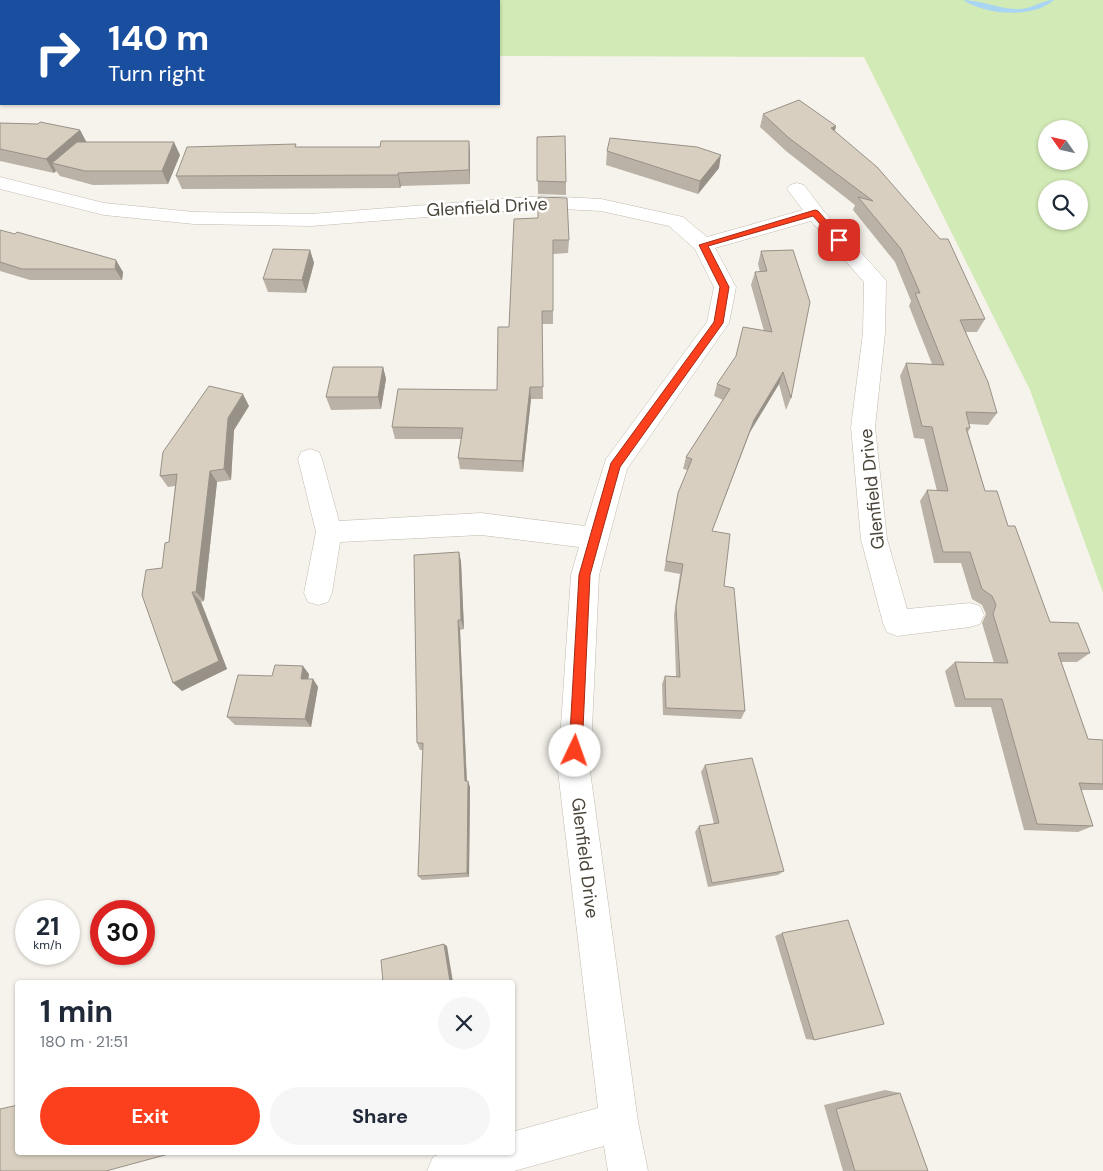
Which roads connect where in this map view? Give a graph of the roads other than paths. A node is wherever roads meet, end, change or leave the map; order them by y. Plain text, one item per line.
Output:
1 (0, 183) edge
2 (797, 189) dead end
3 (815, 213) junction
4 (703, 245) junction
5 (310, 459) dead end
6 (329, 532) junction
7 (595, 538) junction
8 (318, 593) dead end
9 (970, 615) dead end
10 (619, 1122) junction
11 (515, 1151) edge
12 (502, 1155) edge
13 (447, 1171) edge
14 (628, 1171) edge

1 - 4 street, Glenfield Drive
2 - 3 street, Glenfield Drive
3 - 4 street
3 - 9 street, Glenfield Drive
4 - 7 street, Glenfield Drive
5 - 6 street
6 - 7 street
6 - 8 street
7 - 10 street, Glenfield Drive
10 - 11 street
10 - 14 street, Glenfield Drive
12 - 13 street

